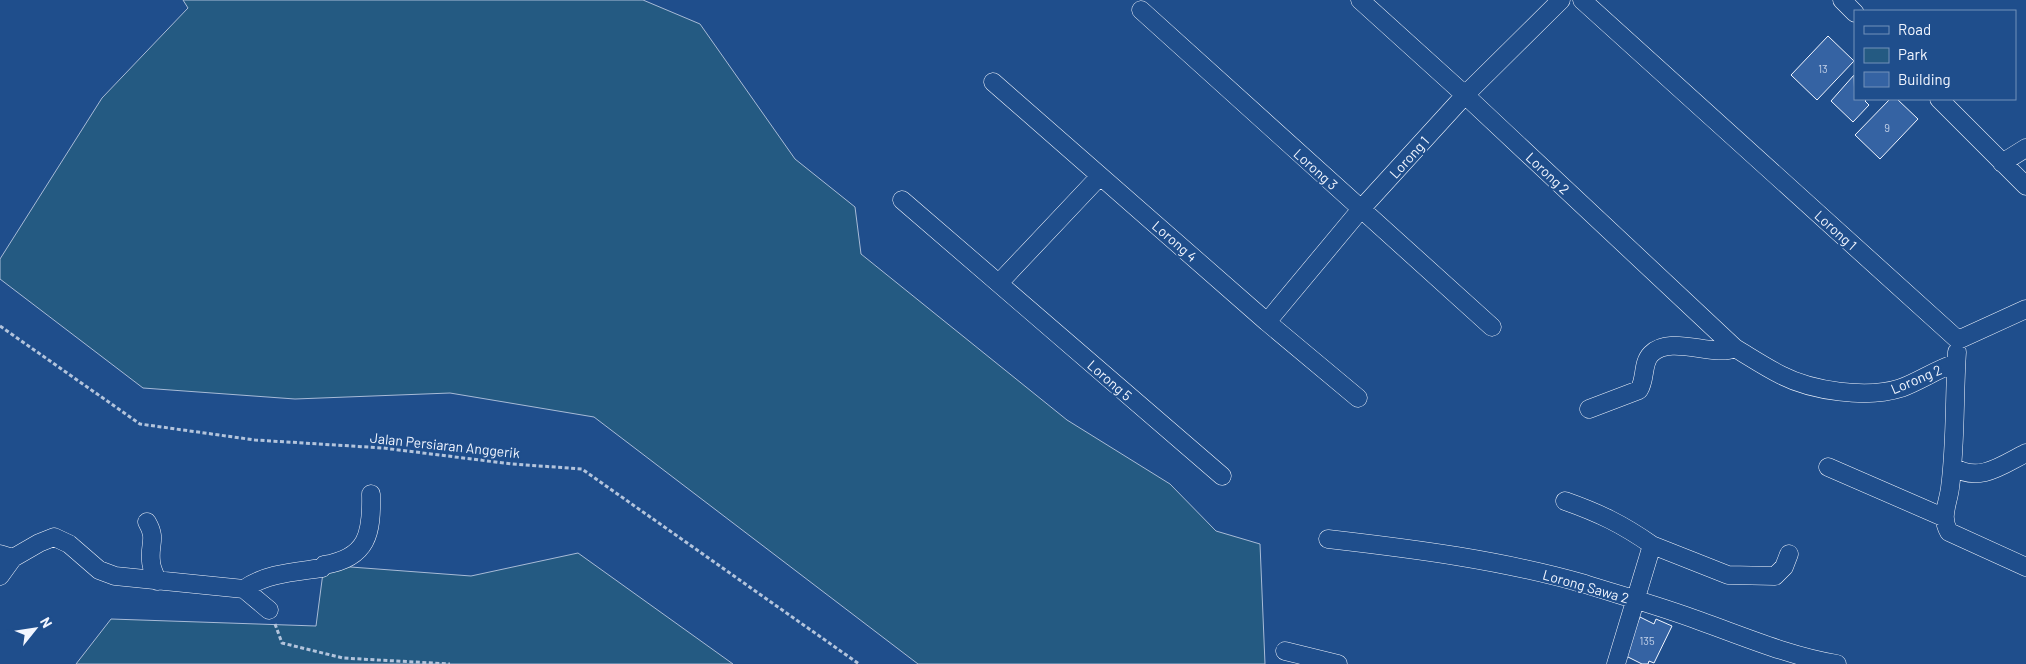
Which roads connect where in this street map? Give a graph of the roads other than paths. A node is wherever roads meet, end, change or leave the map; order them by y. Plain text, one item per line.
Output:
1 (1360, 0) edge
2 (1561, 0) edge
3 (1582, 0) edge
4 (1842, 0) edge
5 (1141, 10) dead end
6 (1854, 12) edge
7 (993, 82) dead end
8 (1466, 95) junction
9 (1940, 100) edge
10 (2026, 148) edge
11 (2002, 163) junction
12 (1100, 176) junction
13 (2026, 186) edge
14 (902, 200) dead end
15 (1361, 209) junction
16 (999, 284) junction
17 (2026, 309) edge
18 (1267, 322) junction
19 (1492, 327) dead end
20 (1958, 340) junction
21 (1735, 348) junction
22 (1956, 363) junction
23 (1358, 398) dead end
24 (1589, 410) dead end
25 (2026, 452) edge
26 (1828, 467) dead end
27 (1953, 467) junction
28 (1222, 476) dead end
29 (371, 494) dead end
30 (1565, 501) dead end
31 (1943, 517) junction
32 (146, 522) dead end
33 (1328, 539) dead end
34 (1652, 544) junction
35 (1789, 554) dead end
36 (6, 556) edge
37 (2026, 567) edge
38 (0, 576) edge
39 (157, 581) junction
40 (244, 589) junction
41 (1636, 601) junction
42 (269, 610) road end
43 (1285, 651) dead end
44 (1338, 664) edge
45 (1616, 664) edge
46 (1837, 664) edge

1 - 8 street, Lorong 2
2 - 8 street, Lorong 1
3 - 20 street, Lorong 1
4 - 6 street
5 - 15 street, Lorong 3
7 - 12 street, Lorong 4
8 - 15 street, Lorong 1
8 - 21 street, Lorong 2
9 - 11 street
10 - 11 street
11 - 13 street
12 - 16 street
12 - 18 street, Lorong 4
14 - 16 street, Lorong 5
15 - 18 street, Lorong 1
15 - 19 street, Lorong 3
16 - 28 street, Lorong 5
17 - 20 street
18 - 23 street, Lorong 4
20 - 22 street
21 - 22 street, Lorong 2
21 - 24 street
22 - 27 street
25 - 27 street
26 - 31 street
27 - 31 street
29 - 40 street
30 - 34 street
31 - 37 street
32 - 39 street
33 - 41 street, Lorong Sawa 2
34 - 35 street
34 - 41 street
36 - 38 street
36 - 39 street
39 - 40 street
40 - 42 street
41 - 45 street
41 - 46 street, Lorong Sawa 2
43 - 44 street

